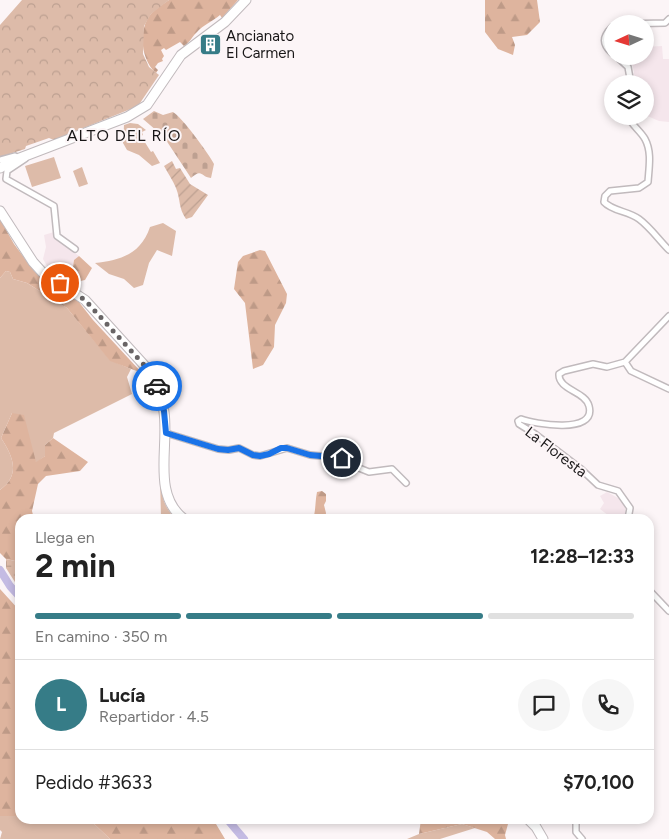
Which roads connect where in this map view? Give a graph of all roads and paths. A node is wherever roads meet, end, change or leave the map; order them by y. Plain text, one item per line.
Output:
1 (246, 0) edge
2 (669, 19) edge
3 (654, 22) edge
4 (633, 125) edge
5 (64, 142) junction
6 (31, 153) junction
7 (0, 160) edge
8 (0, 168) edge
9 (0, 212) edge
10 (74, 249) dead end
11 (669, 250) edge
12 (669, 316) edge
13 (624, 362) junction
14 (669, 389) edge
15 (166, 433) junction
16 (406, 484) dead end
17 (178, 514) edge
18 (629, 514) edge
19 (654, 595) edge
20 (669, 611) edge
21 (533, 824) edge
22 (576, 824) edge
23 (543, 839) edge
24 (582, 839) edge

1 - 5 main road
2 - 3 street
4 - 11 street
5 - 6 main road
5 - 7 street
6 - 8 main road
6 - 10 street
9 - 15 main road
12 - 13 street
13 - 14 street
13 - 18 street, La Floresta
15 - 16 street
15 - 17 main road
19 - 20 street
21 - 23 main road
22 - 24 street

